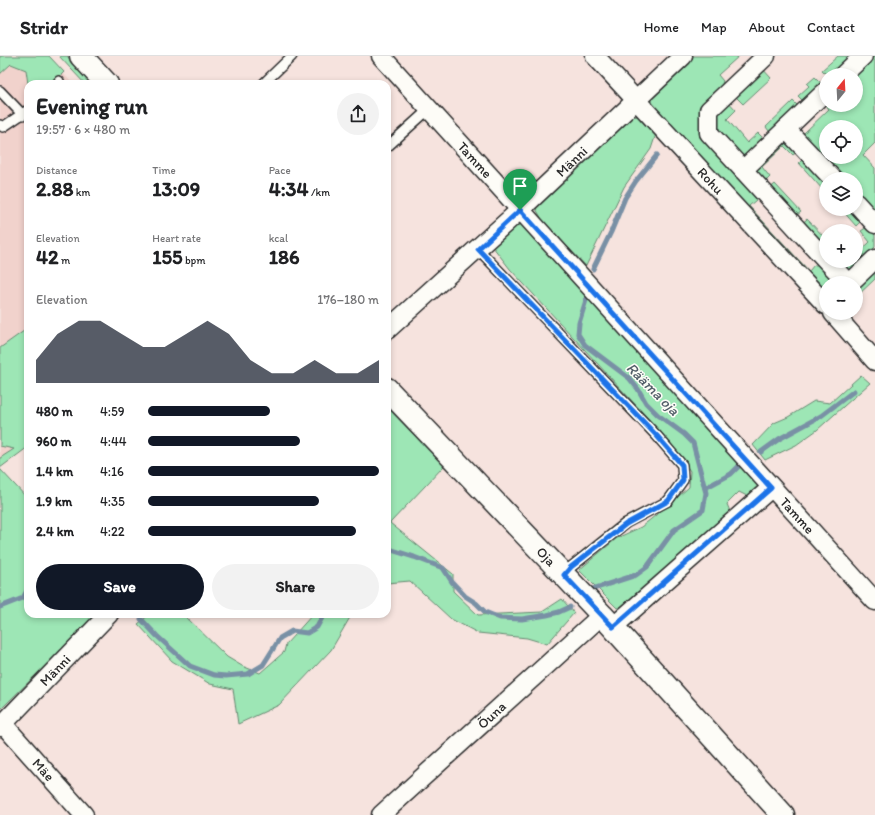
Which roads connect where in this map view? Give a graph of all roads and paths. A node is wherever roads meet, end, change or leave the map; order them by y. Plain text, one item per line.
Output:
1 (81, 56) edge
2 (292, 56) edge
3 (381, 56) edge
4 (595, 56) edge
5 (683, 56) edge
6 (766, 56) edge
7 (863, 56) edge
8 (850, 68) edge
9 (103, 80) edge
10 (267, 80) edge
11 (0, 91) edge
12 (819, 98) edge
13 (636, 101) junction
14 (429, 109) junction
15 (24, 111) edge
16 (24, 113) edge
17 (0, 125) edge
18 (786, 129) junction
19 (391, 143) edge
20 (743, 170) junction
21 (826, 172) edge
22 (520, 210) junction
23 (863, 211) edge
24 (875, 224) edge
25 (478, 249) junction
26 (819, 252) edge
27 (875, 259) edge
28 (834, 268) edge
29 (842, 276) edge
30 (857, 276) edge
31 (819, 297) edge
32 (839, 320) edge
33 (391, 326) edge
34 (875, 361) edge
35 (391, 393) edge
36 (771, 488) junction
37 (564, 575) junction
38 (875, 601) edge
39 (105, 618) edge
40 (608, 621) junction
41 (2, 725) edge
42 (84, 815) edge
43 (381, 815) edge
44 (783, 815) edge

1 - 9 street
2 - 10 lane
3 - 14 street, Tamme
4 - 13 street, Rohu
5 - 13 street, Männi
6 - 20 street
7 - 8 street
11 - 15 lane
12 - 18 street
13 - 22 street, Männi
13 - 31 street, Rohu
14 - 19 lane
14 - 22 street, Tamme
16 - 17 lane
18 - 20 street
18 - 21 street
20 - 26 street
22 - 25 street, Männi
22 - 36 street, Tamme
23 - 24 street
25 - 33 street, Männi
25 - 37 lane
27 - 30 street
28 - 29 street
32 - 34 street
35 - 37 street, Oja
36 - 38 street, Tamme
36 - 40 street, Õuna
37 - 40 street, Oja
39 - 41 street, Männi
40 - 43 street, Õuna
40 - 44 street, Oja
41 - 42 street, Mäe

